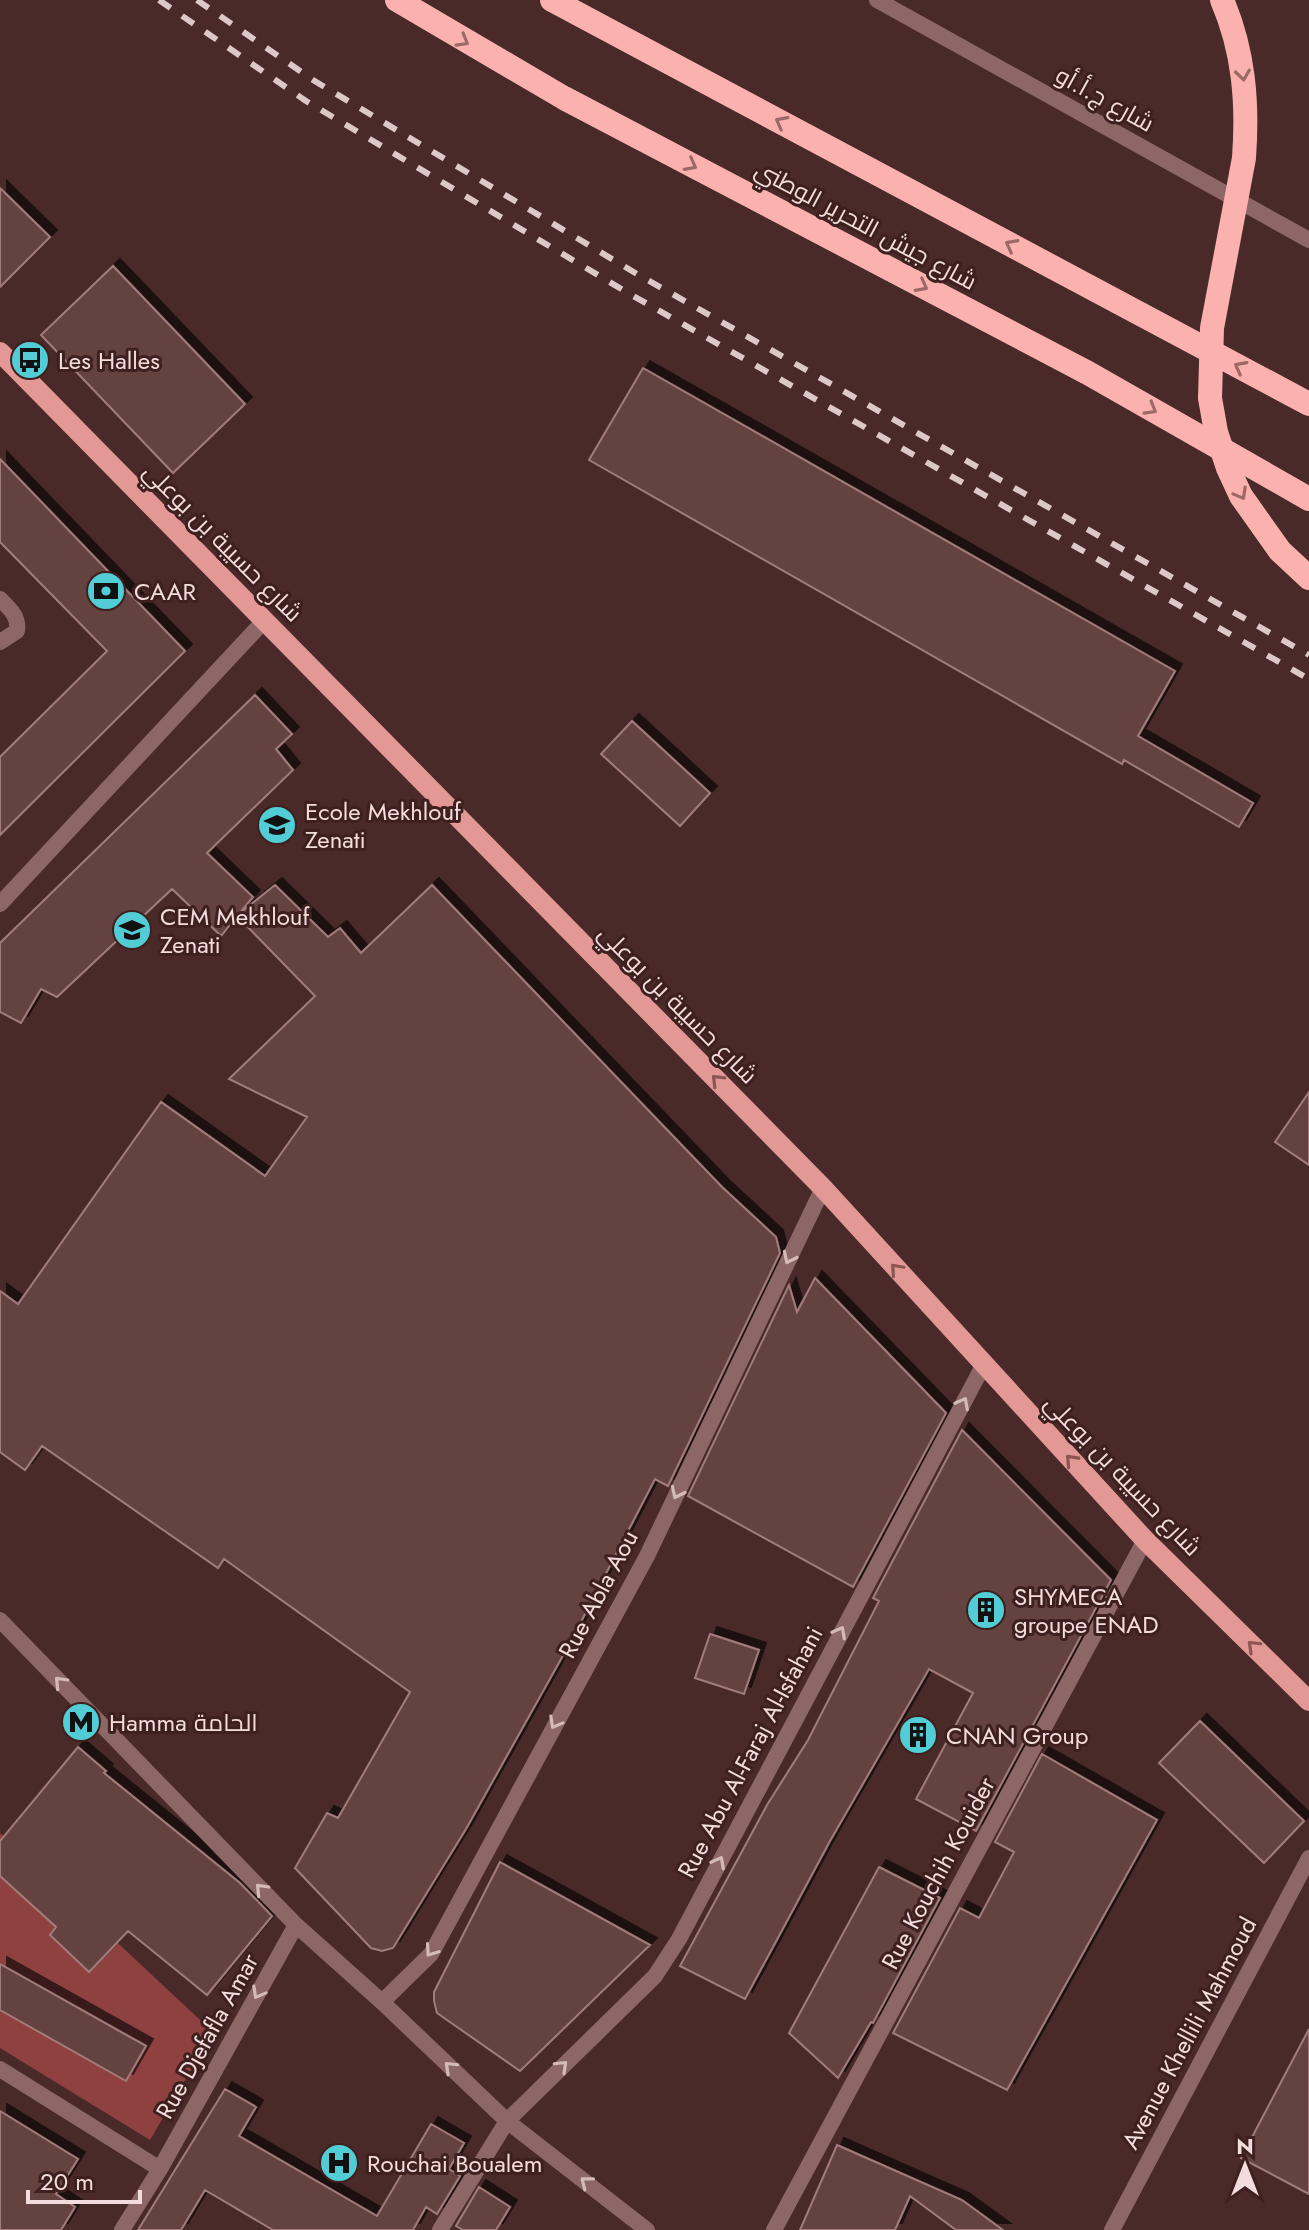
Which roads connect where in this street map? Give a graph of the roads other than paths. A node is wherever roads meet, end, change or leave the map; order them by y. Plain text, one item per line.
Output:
1 (397, 0) edge
2 (552, 0) edge
3 (877, 0) edge
4 (1222, 0) edge
5 (1309, 240) edge
6 (0, 352) edge
7 (1309, 404) edge
8 (1309, 499) edge
9 (1309, 578) edge
10 (0, 599) edge
11 (264, 621) junction
12 (0, 642) edge
13 (0, 904) edge
14 (823, 1188) junction
15 (983, 1366) junction
16 (1145, 1540) junction
17 (0, 1620) edge
18 (1309, 1701) edge
19 (1309, 1858) edge
20 (296, 1925) junction
21 (382, 2002) junction
22 (0, 2069) edge
23 (507, 2121) junction
24 (160, 2169) junction
25 (122, 2230) edge
26 (440, 2230) edge
27 (647, 2230) edge
28 (774, 2230) edge
29 (1112, 2230) edge

1 -> 8 highway, شارع جيش التحرير الوطني
7 -> 2 highway
3 - 5 street, شارع ج.أ.أو
4 -> 9 highway, bridge
6 - 11 main road, شارع حسيبة بن بوعلي
10 - 12 street
11 - 13 street
14 -> 11 main road, شارع حسيبة بن بوعلي
15 -> 14 main road, شارع حسيبة بن بوعلي
14 -> 21 street, Rue Abla Aou
16 -> 15 main road, شارع حسيبة بن بوعلي
23 -> 15 street, Rue Abu Al-Faraj Al-Isfahani
18 -> 16 main road, شارع حسيبة بن بوعلي
16 - 28 street, Rue Kouchih Kouider
20 -> 17 street
19 - 29 street, Avenue Khellili Mahmoud
20 - 21 street
20 -> 24 street, Rue Djefafla Amar
23 -> 21 street
22 - 24 street
23 - 26 street, Rue Abu Al-Faraj Al-Isfahani
27 -> 23 street
24 - 25 street, Rue Djefafla Amar

